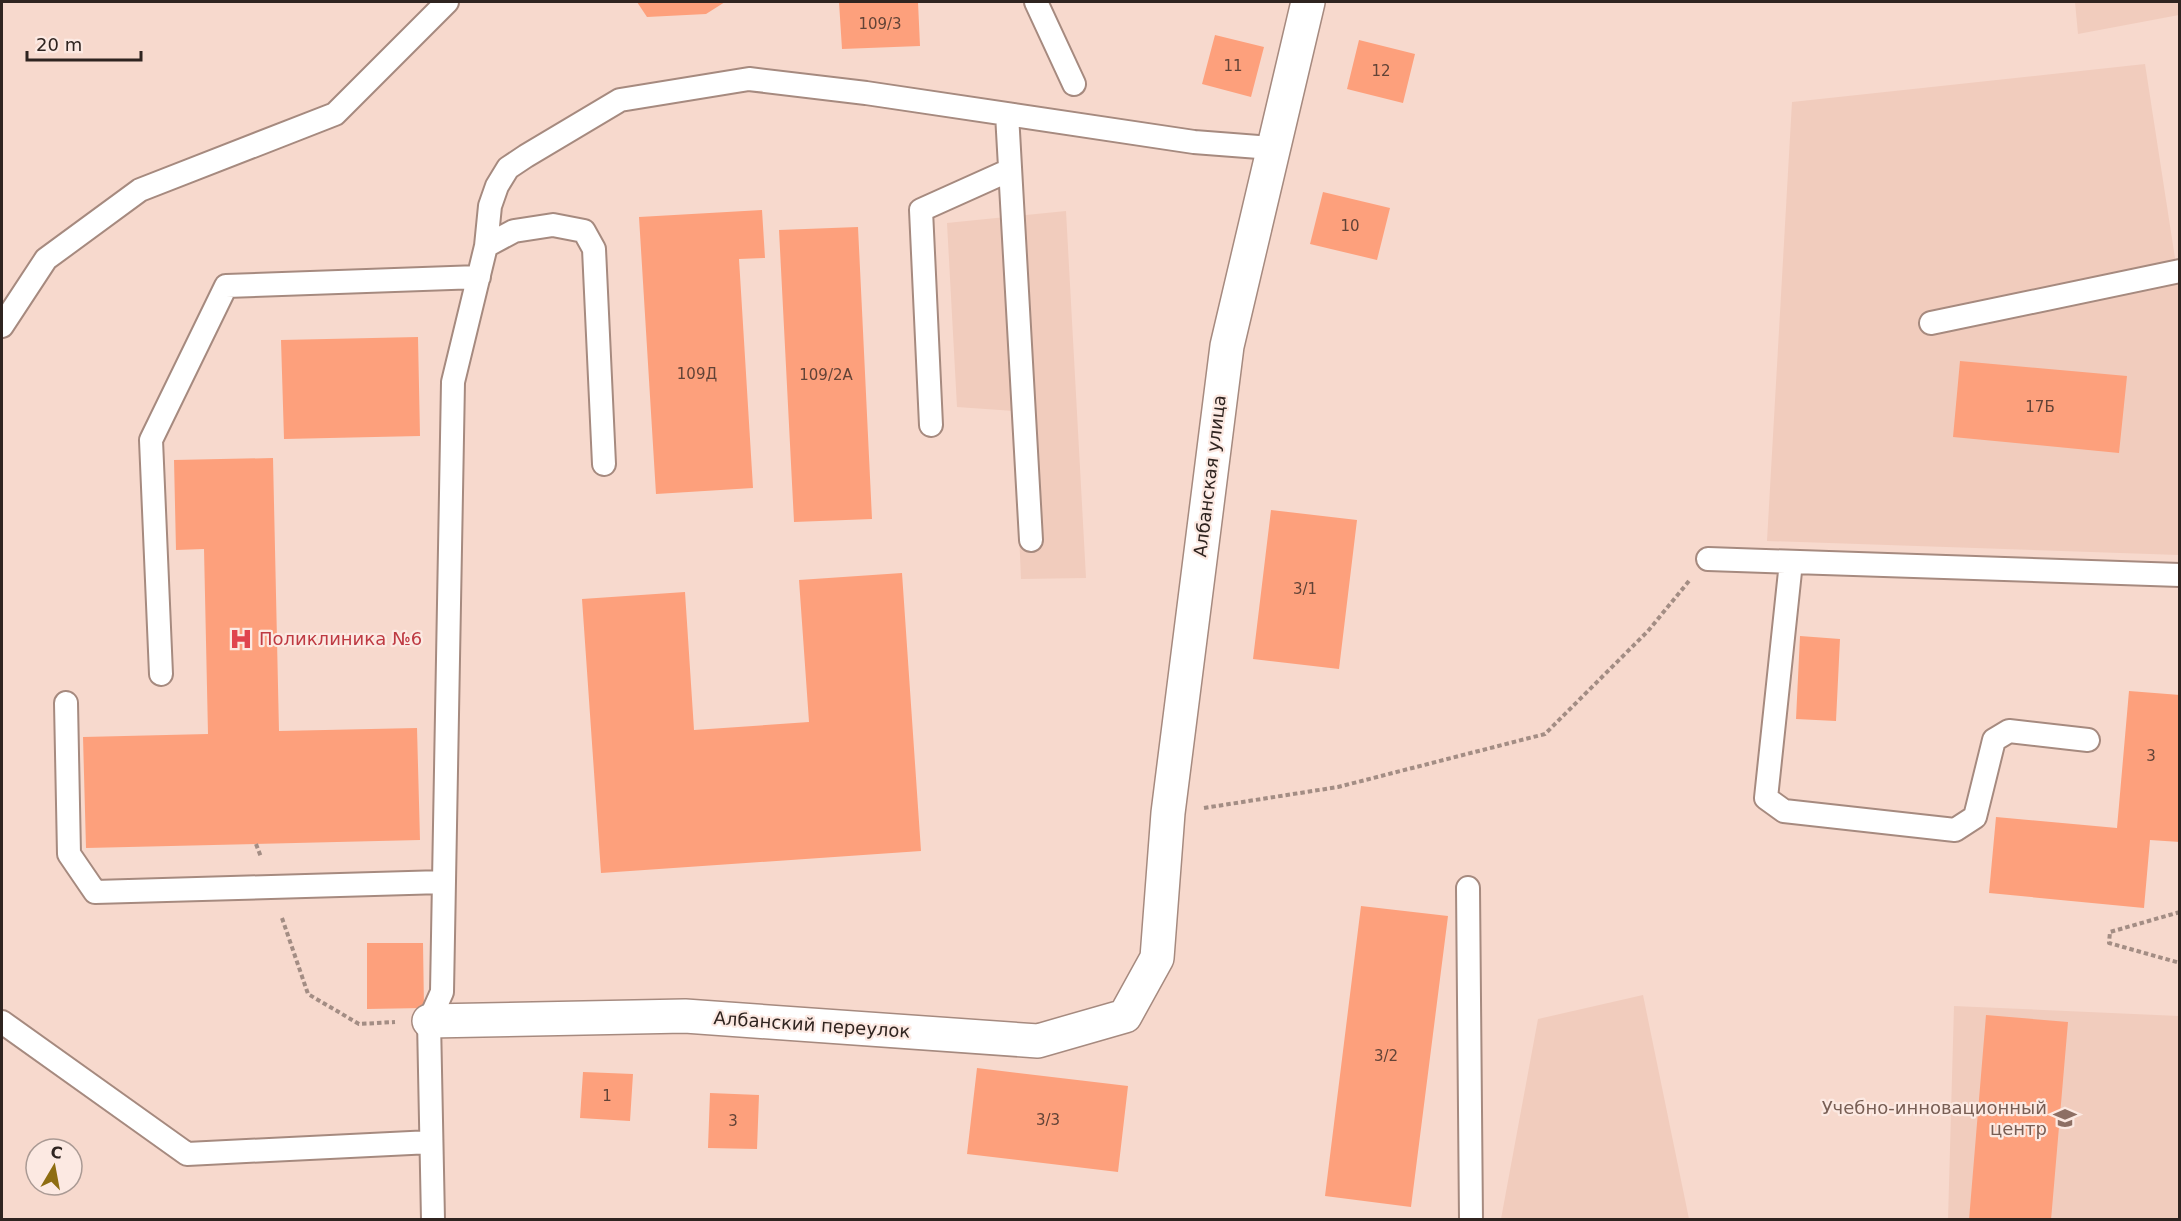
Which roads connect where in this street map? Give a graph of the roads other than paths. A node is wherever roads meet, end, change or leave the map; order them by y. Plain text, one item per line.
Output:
1 (447, 2) edge
2 (1036, 2) edge
3 (1308, 2) edge
4 (1074, 84) dead end
5 (1007, 114) junction
6 (1272, 148) junction
7 (1010, 170) junction
8 (486, 246) junction
9 (2180, 271) edge
10 (478, 277) junction
11 (1931, 323) dead end
12 (2, 326) edge
13 (931, 425) dead end
14 (604, 464) dead end
15 (1031, 540) dead end
16 (1708, 559) road end
17 (1791, 562) junction
18 (2180, 575) edge
19 (161, 674) dead end
20 (66, 703) dead end
21 (2088, 740) dead end
22 (443, 882) junction
23 (1468, 888) dead end
24 (1157, 958) joint
25 (429, 1021) junction
26 (2, 1022) edge
27 (431, 1142) junction
28 (433, 1220) edge
29 (1471, 1220) edge

1 - 12 lane
2 - 4 lane
3 - 6 street, Албанская улица
5 - 6 lane
5 - 7 lane
5 - 8 lane
6 - 24 street, Албанская улица
7 - 13 lane
7 - 15 lane
8 - 10 lane
8 - 14 lane
9 - 11 lane
10 - 19 lane
10 - 22 lane
16 - 17 lane
17 - 18 lane
17 - 21 lane
20 - 22 lane
22 - 25 lane
23 - 29 lane
24 - 25 street, Албанский переулок
25 - 27 lane
26 - 27 lane
27 - 28 lane

